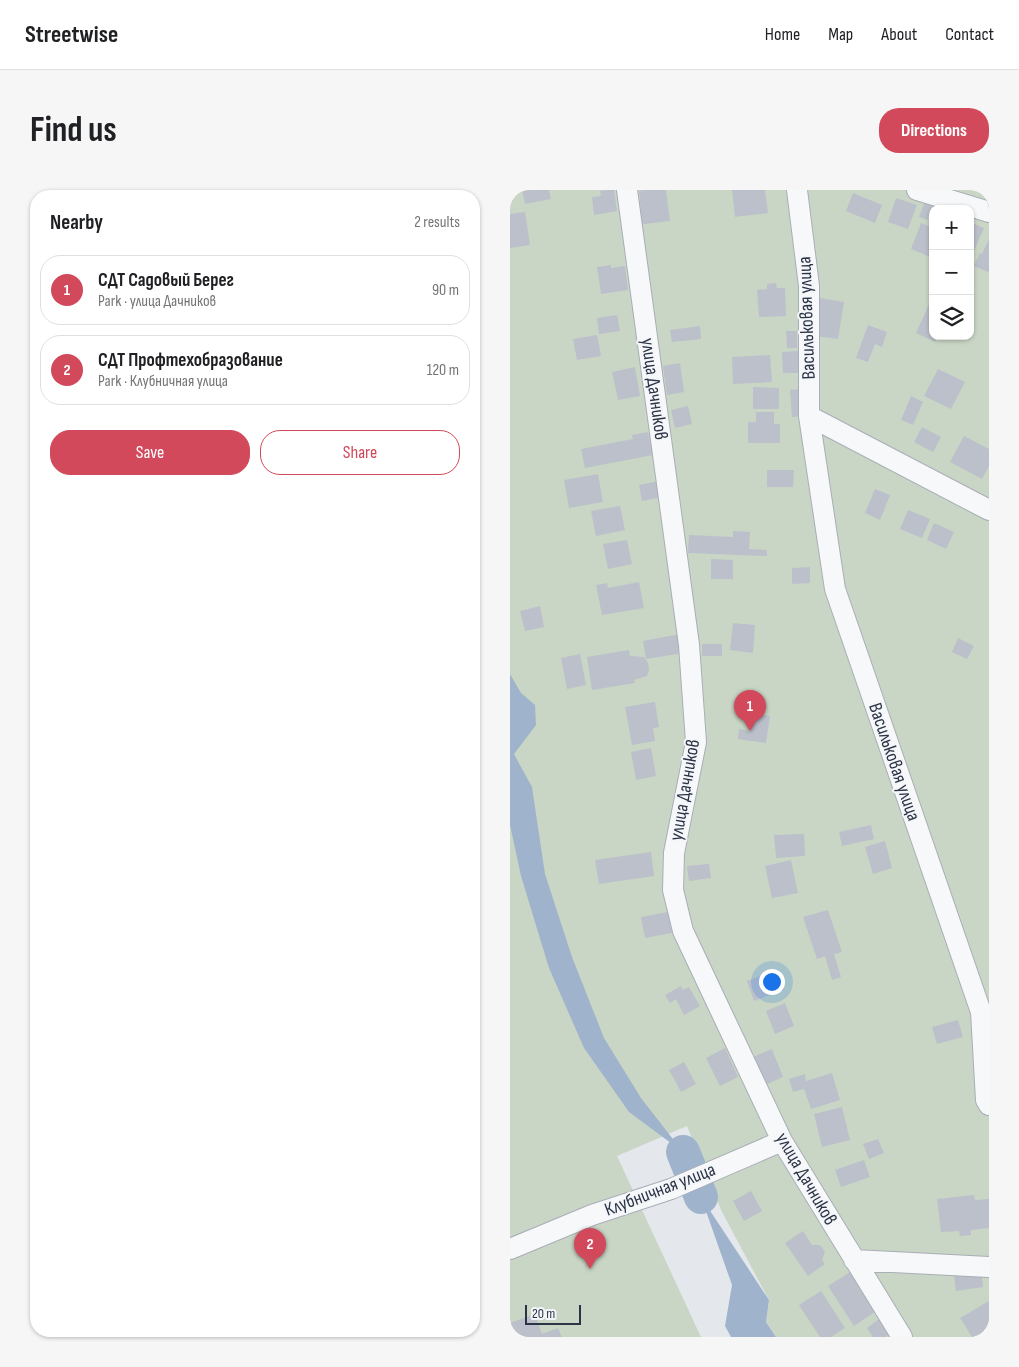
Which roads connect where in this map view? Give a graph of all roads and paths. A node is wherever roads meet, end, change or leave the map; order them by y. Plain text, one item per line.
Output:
1 (627, 190) edge
2 (797, 190) edge
3 (917, 190) edge
4 (989, 212) edge
5 (809, 416) junction
6 (989, 510) edge
7 (989, 1105) edge
8 (782, 1141) junction
9 (510, 1249) edge
10 (854, 1260) junction
11 (989, 1267) edge
12 (902, 1337) edge

1 - 8 street, улица Дачников
2 - 5 street, Васильковая улица
3 - 4 street
5 - 6 street
5 - 7 street, Васильковая улица
8 - 9 street, Клубничная улица
8 - 10 street, улица Дачников
10 - 11 street
10 - 12 street, улица Дачников

